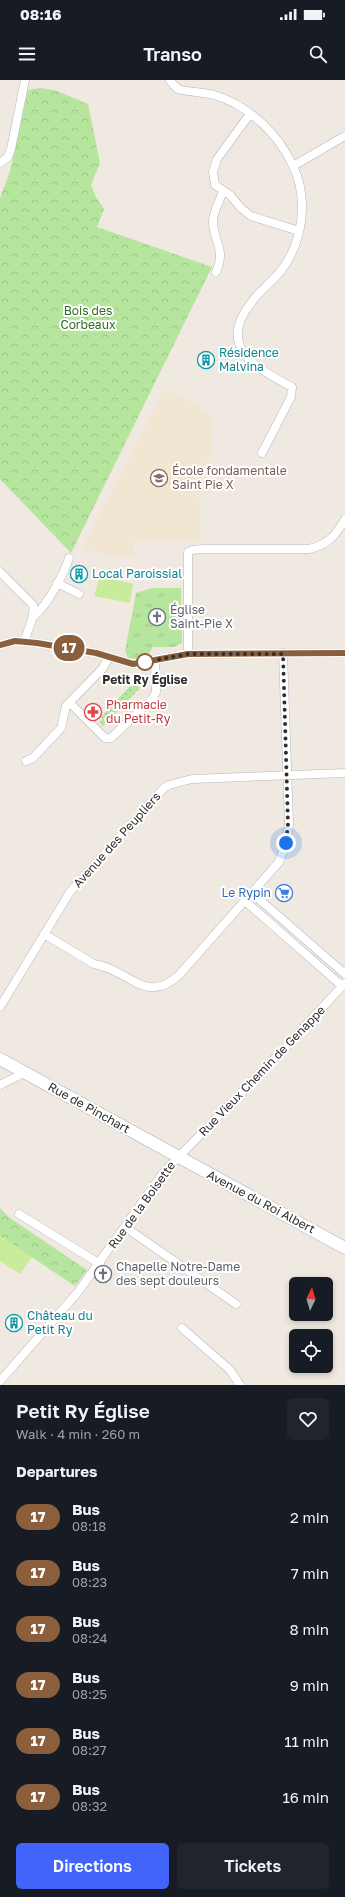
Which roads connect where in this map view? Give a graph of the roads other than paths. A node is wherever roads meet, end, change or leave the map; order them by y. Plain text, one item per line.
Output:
1 (25, 80) edge
2 (170, 80) edge
3 (250, 114) junction
4 (345, 136) edge
5 (0, 163) edge
6 (293, 166) junction
7 (224, 191) junction
8 (299, 231) junction
9 (216, 272) dead end
10 (262, 452) dead end
11 (345, 519) edge
12 (69, 558) dead end
13 (0, 572) edge
14 (57, 583) junction
15 (79, 594) dead end
16 (34, 616) junction
17 (25, 641) junction
18 (0, 645) edge
19 (345, 653) edge
20 (188, 654) junction
21 (283, 654) junction
22 (109, 657) junction
23 (155, 660) junction
24 (70, 704) junction
25 (26, 761) dead end
26 (345, 773) edge
27 (286, 775) junction
28 (252, 893) junction
29 (245, 901) junction
30 (44, 934) junction
31 (303, 936) junction
32 (295, 944) junction
33 (345, 974) edge
34 (344, 984) edge
35 (0, 1007) edge
36 (0, 1059) edge
37 (24, 1073) junction
38 (0, 1085) edge
39 (177, 1157) junction
40 (19, 1214) dead end
41 (125, 1227) junction
42 (345, 1248) edge
43 (100, 1264) junction
44 (236, 1304) dead end
45 (182, 1328) dead end
46 (0, 1381) edge
47 (240, 1385) edge

1 - 5 street
2 - 3 street
3 - 6 street
3 - 7 street
4 - 6 street
6 - 8 street
7 - 8 street
7 - 9 street
8 - 10 street
11 - 20 street
12 - 14 street
13 - 16 street
14 - 15 street
14 - 16 street
16 - 17 street
17 - 18 street
17 - 22 street
19 - 21 street
20 - 21 street
20 - 23 street
21 - 27 street
22 - 23 street
22 - 24 street
23 - 24 street
24 - 25 street
26 - 27 street, Avenue des Peupliers
27 - 28 street
27 - 30 street, Avenue des Peupliers
28 - 29 street
28 - 31 street
29 - 30 street
29 - 32 street
30 - 35 street, Avenue des Peupliers
31 - 32 street
31 - 33 street
32 - 34 street
34 - 39 street, Rue Vieux Chemin de Genappe
36 - 37 main road, Rue de Pinchart
37 - 38 street
37 - 39 main road, Rue de Pinchart
39 - 41 street, Rue de la Boisette
39 - 42 main road, Avenue du Roi Albert
40 - 43 street
41 - 43 street, Rue de la Boisette
41 - 44 street
43 - 46 street, Rue de la Boisette
45 - 47 street

